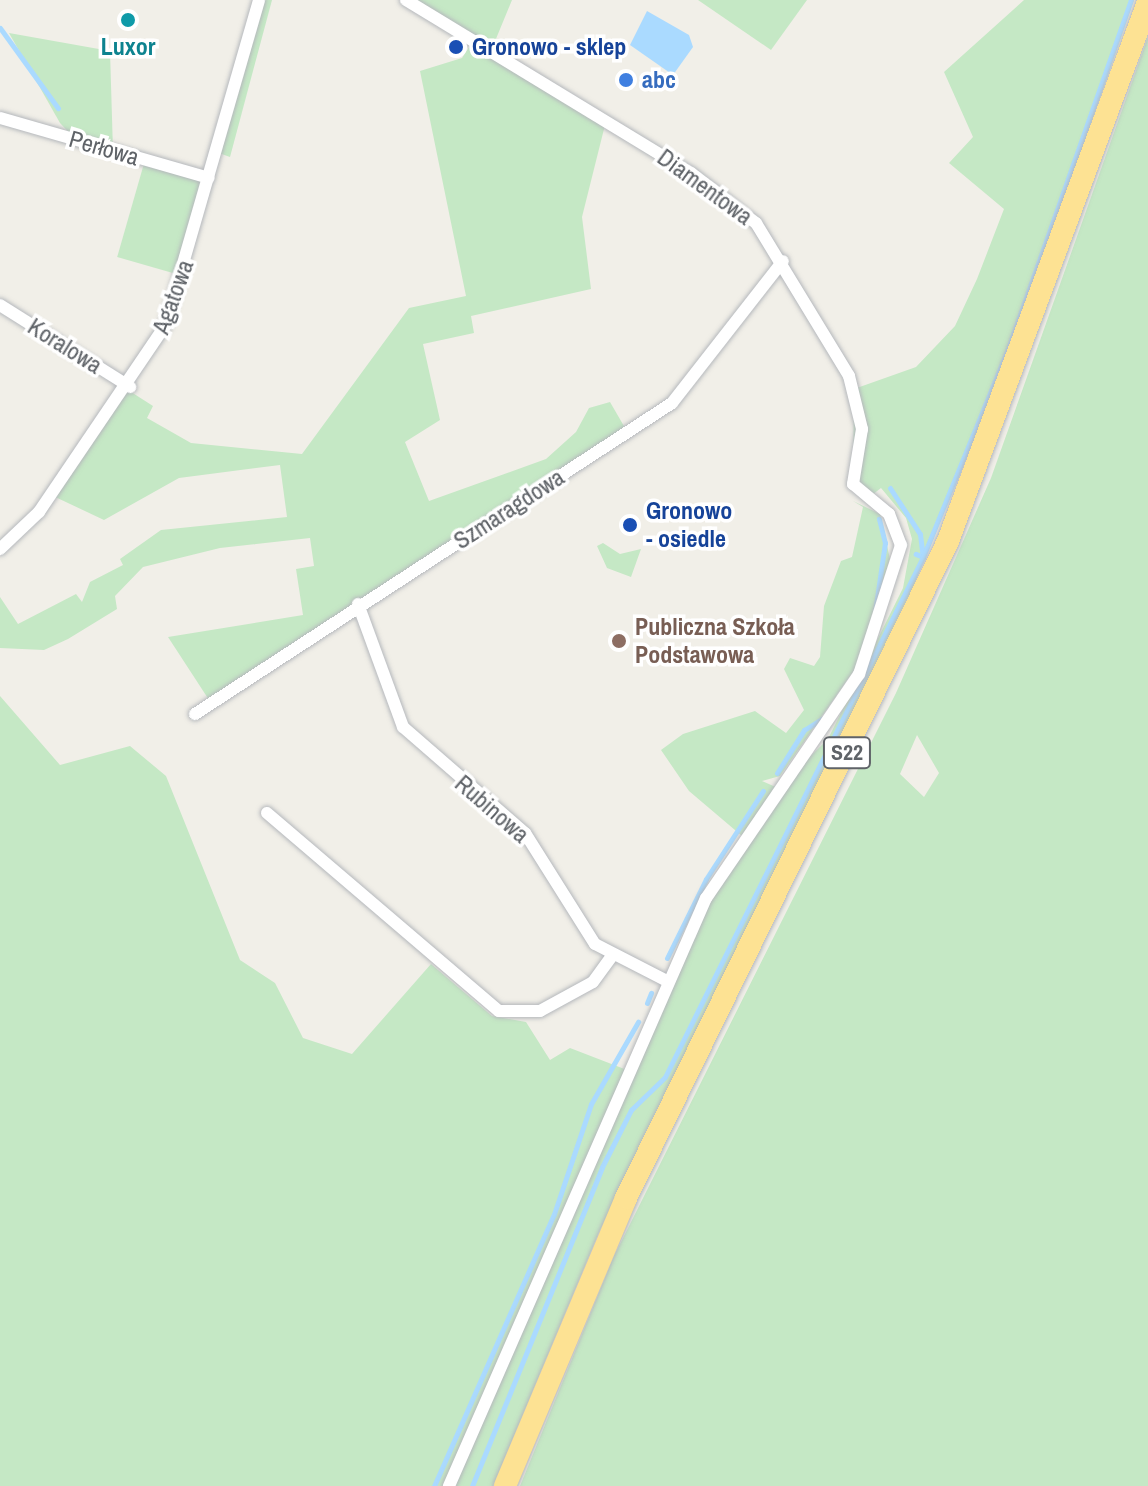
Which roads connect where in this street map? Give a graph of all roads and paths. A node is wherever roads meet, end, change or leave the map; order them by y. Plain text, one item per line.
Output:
1 (259, 0) edge
2 (406, 0) edge
3 (1148, 2) edge
4 (0, 118) edge
5 (209, 178) junction
6 (783, 261) junction
7 (0, 305) edge
8 (130, 387) junction
9 (0, 549) edge
10 (358, 604) junction
11 (195, 714) dead end
12 (267, 813) dead end
13 (612, 956) junction
14 (667, 981) junction
15 (449, 1486) edge
16 (505, 1486) edge

1 - 5 street, Agatowa
2 - 6 street, Diamentowa
3 - 16 highway, S22
4 - 5 street, Perłowa
5 - 8 street, Agatowa
6 - 10 street, Szmaragdowa
6 - 14 street, Diamentowa
7 - 8 street, Koralowa
8 - 9 street, Agatowa
10 - 11 street, Szmaragdowa
10 - 13 street, Rubinowa
12 - 13 street
13 - 14 street, Rubinowa
14 - 15 street

